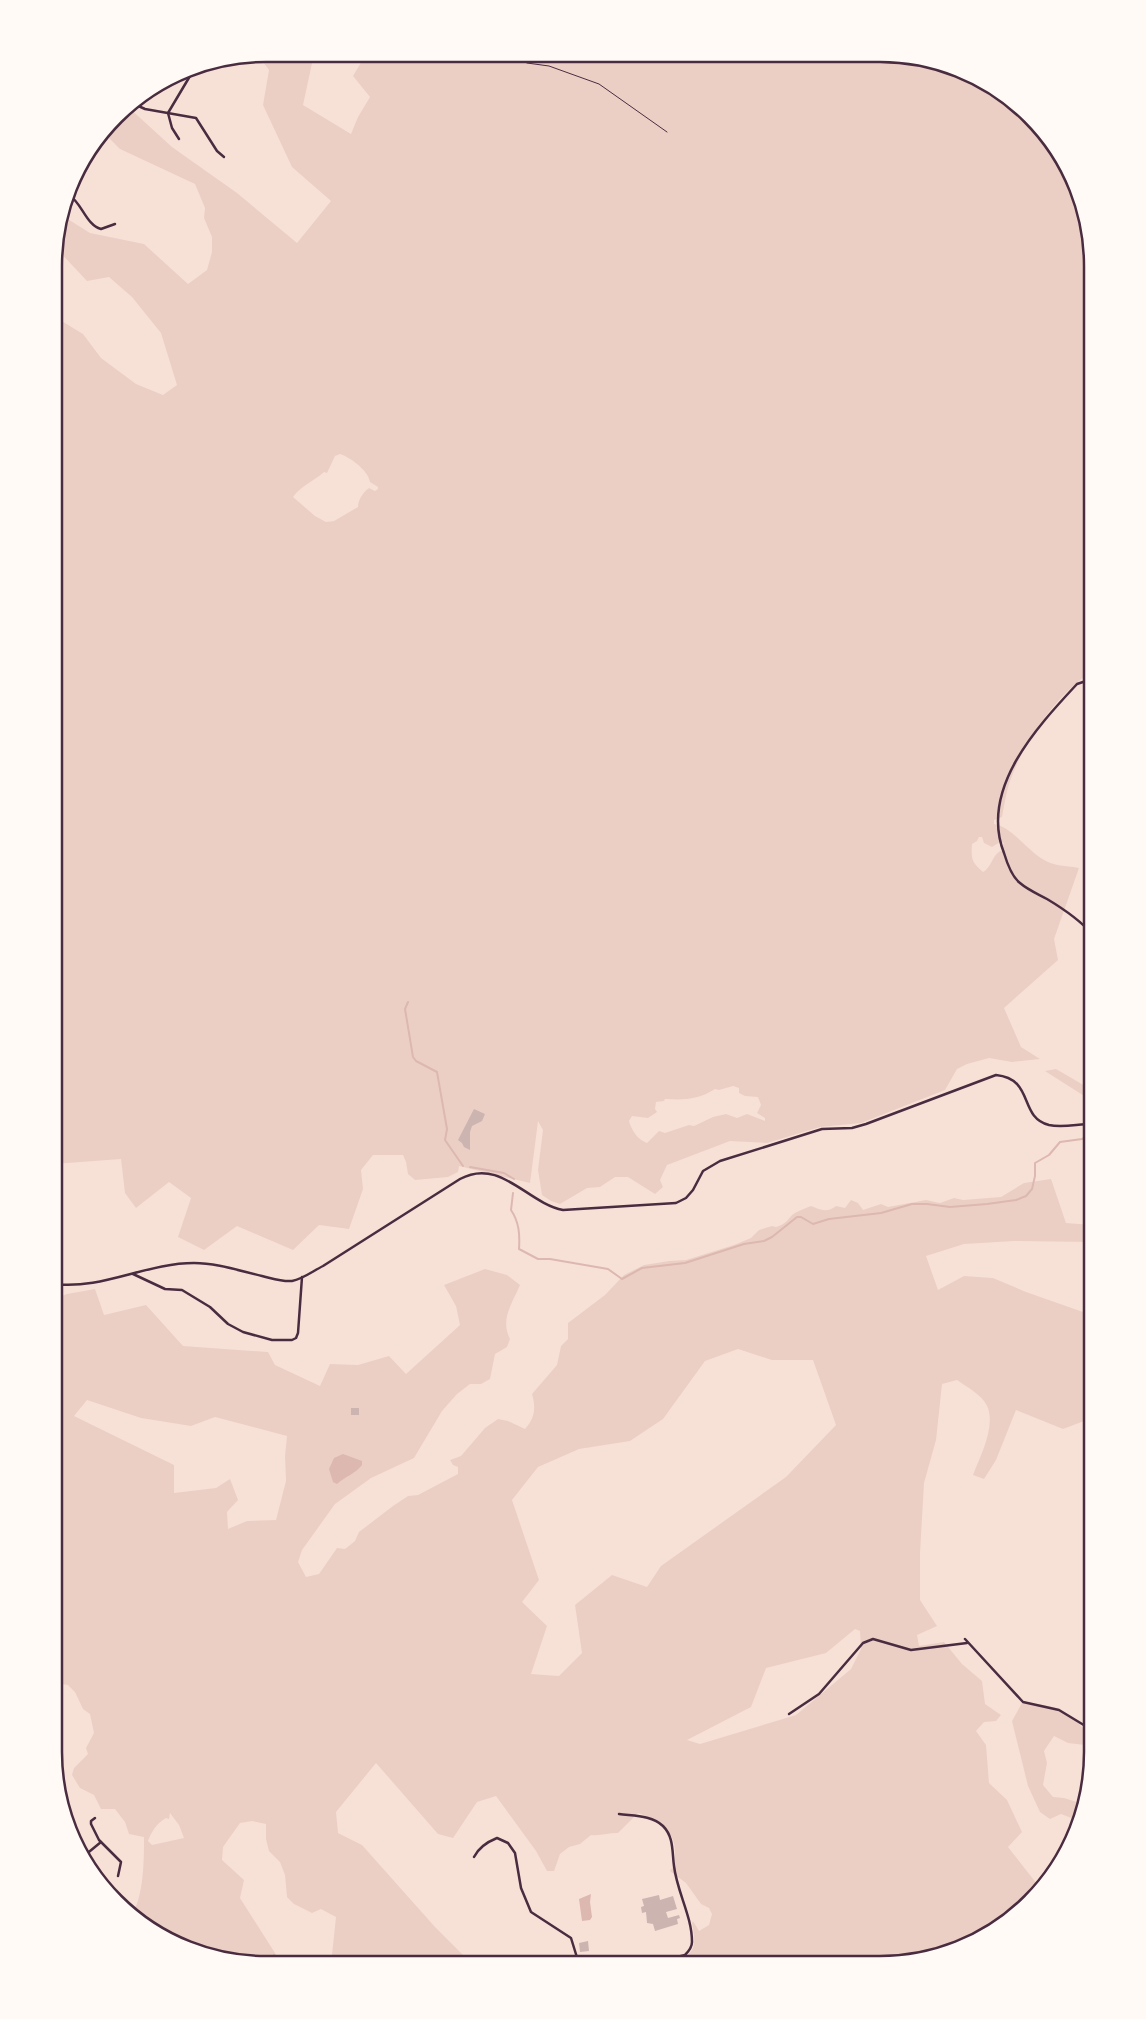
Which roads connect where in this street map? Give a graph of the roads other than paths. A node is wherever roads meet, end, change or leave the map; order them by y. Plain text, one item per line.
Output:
1 (189, 78) edge
2 (140, 107) edge
3 (168, 114) junction
4 (179, 139) dead end
5 (224, 157) dead end
6 (74, 199) edge
7 (115, 224) dead end
8 (1084, 683) edge
9 (1084, 928) edge
10 (1084, 1124) edge
11 (133, 1274) junction
12 (302, 1277) junction
13 (62, 1285) edge
14 (789, 1714) dead end
15 (1084, 1725) edge
16 (619, 1814) dead end
17 (96, 1818) dead end
18 (101, 1842) junction
19 (89, 1852) edge
20 (474, 1857) dead end
21 (118, 1876) dead end
22 (577, 1956) edge
23 (682, 1956) edge

1 - 3 street
2 - 3 street
3 - 4 street
3 - 5 street
6 - 7 street
8 - 9 street
10 - 12 street
11 - 12 street
11 - 12 street
11 - 13 street
14 - 15 street
16 - 23 street
17 - 18 street
18 - 19 street
18 - 21 street
20 - 22 street

